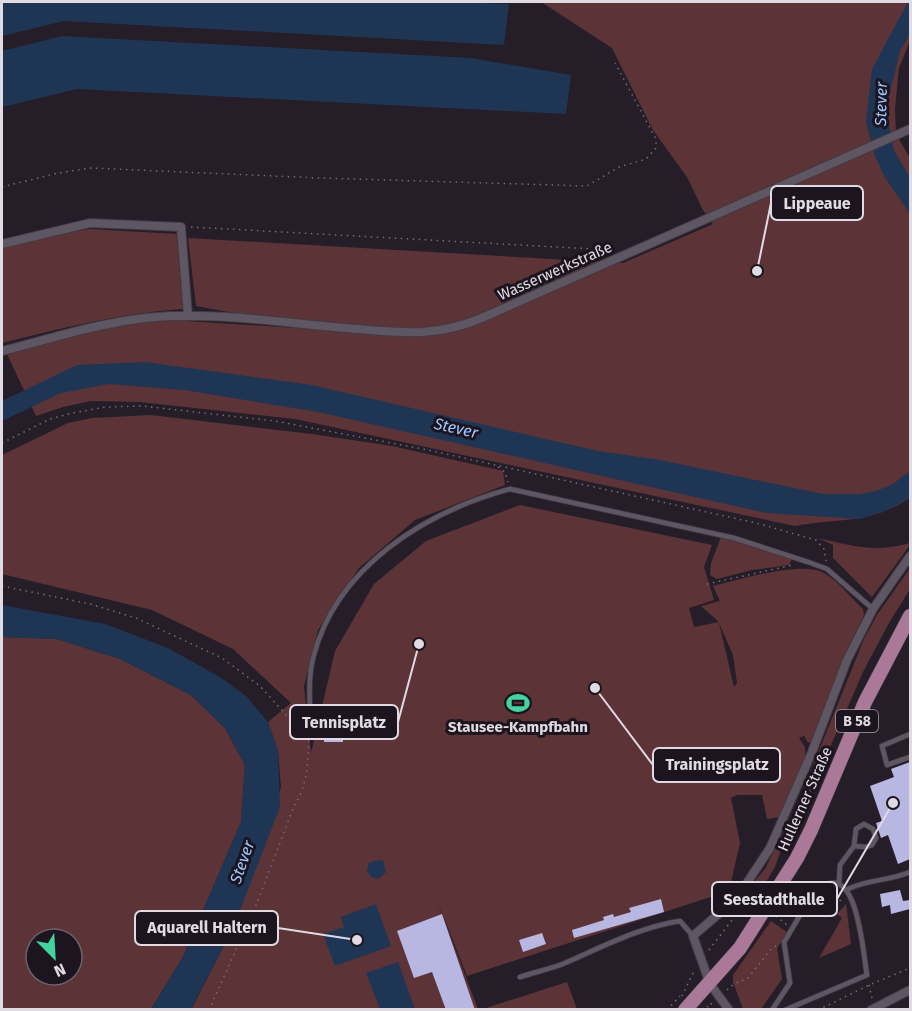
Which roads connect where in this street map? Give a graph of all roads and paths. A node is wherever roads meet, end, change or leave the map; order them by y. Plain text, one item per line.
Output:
1 (615, 63) dead end
2 (910, 129) edge
3 (2, 187) edge
4 (181, 227) junction
5 (2, 244) edge
6 (624, 255) junction
7 (188, 316) junction
8 (2, 351) edge
9 (2, 443) edge
10 (497, 466) junction
11 (510, 489) junction
12 (910, 556) edge
13 (808, 562) junction
14 (827, 569) junction
15 (707, 584) dead end
16 (2, 586) edge
17 (873, 609) junction
18 (910, 616) edge
19 (310, 717) junction
20 (910, 734) edge
21 (910, 758) edge
22 (854, 846) junction
23 (910, 872) edge
24 (839, 884) junction
25 (848, 889) junction
26 (755, 890) dead end
27 (750, 897) junction
28 (754, 901) dead end
29 (833, 911) dead end
30 (776, 916) dead end
31 (786, 924) dead end
32 (693, 936) junction
33 (784, 942) junction
34 (701, 959) junction
35 (910, 968) edge
36 (520, 976) dead end
37 (710, 984) junction
38 (869, 985) junction
39 (910, 990) edge
40 (720, 996) junction
41 (690, 1005) edge
42 (715, 1008) edge
43 (873, 1009) edge
44 (209, 1010) edge
45 (667, 1010) edge
46 (729, 1010) edge
47 (771, 1010) edge
48 (785, 1010) edge
49 (818, 1010) edge

1 - 3 path
2 - 6 street, Wasserwerkstraße
4 - 5 street
4 - 6 path
4 - 7 street
6 - 7 street, Wasserwerkstraße
7 - 8 street, Wasserwerkstraße
9 - 10 path
10 - 11 path
10 - 14 path
11 - 13 lane
11 - 19 lane
12 - 17 street
13 - 14 lane
13 - 15 path
14 - 17 lane
16 - 19 path
17 - 32 street
18 - 37 main road, Hullerner Straße / B 58
19 - 44 path
20 - 21 lane
22 - 22 lane
22 - 24 lane
23 - 25 lane
24 - 25 lane
24 - 33 lane
25 - 29 path
25 - 48 lane
26 - 27 path
27 - 28 path
27 - 34 path
30 - 31 path
32 - 34 street
32 - 36 lane
33 - 40 path
33 - 47 lane
34 - 37 street
34 - 41 path
35 - 38 path
37 - 40 street
37 - 41 main road, Hullerner Straße / B 58
38 - 43 path
38 - 49 path
39 - 43 street
40 - 46 street
41 - 42 path
41 - 45 path

